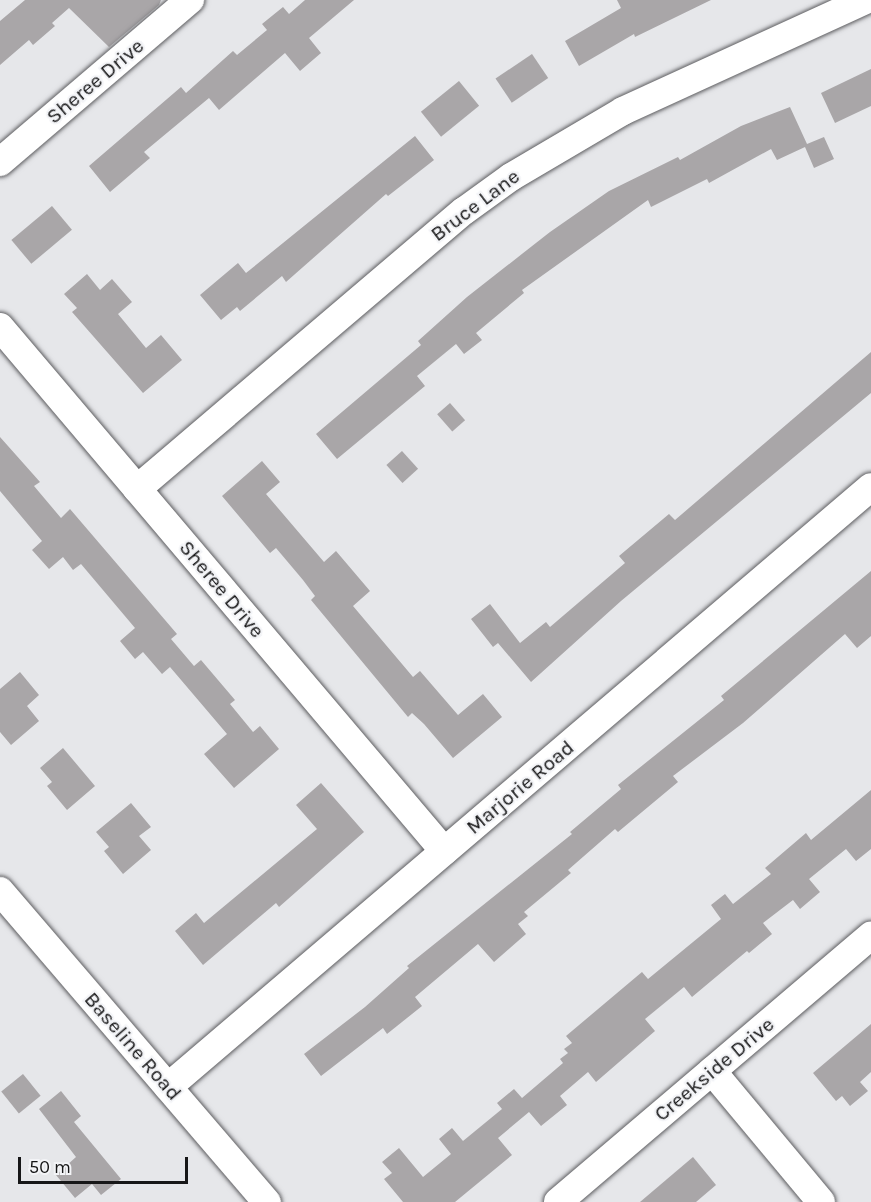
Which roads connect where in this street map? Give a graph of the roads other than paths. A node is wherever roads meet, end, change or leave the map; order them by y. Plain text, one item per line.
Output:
1 (190, 0) edge
2 (865, 0) edge
3 (0, 162) edge
4 (0, 327) edge
5 (871, 487) edge
6 (137, 489) junction
7 (444, 851) junction
8 (0, 891) edge
9 (871, 936) edge
10 (712, 1071) junction
11 (168, 1087) junction
12 (267, 1202) edge
13 (558, 1202) edge
14 (821, 1202) edge

1 - 3 street, Sheree Drive
2 - 6 street, Bruce Lane
4 - 6 street, Sheree Drive
5 - 7 street, Marjorie Road
6 - 7 street, Sheree Drive
7 - 11 street, Marjorie Road
8 - 11 street, Baseline Road
9 - 10 street, Creekside Drive
10 - 13 street, Creekside Drive
10 - 14 street
11 - 12 street, Baseline Road

